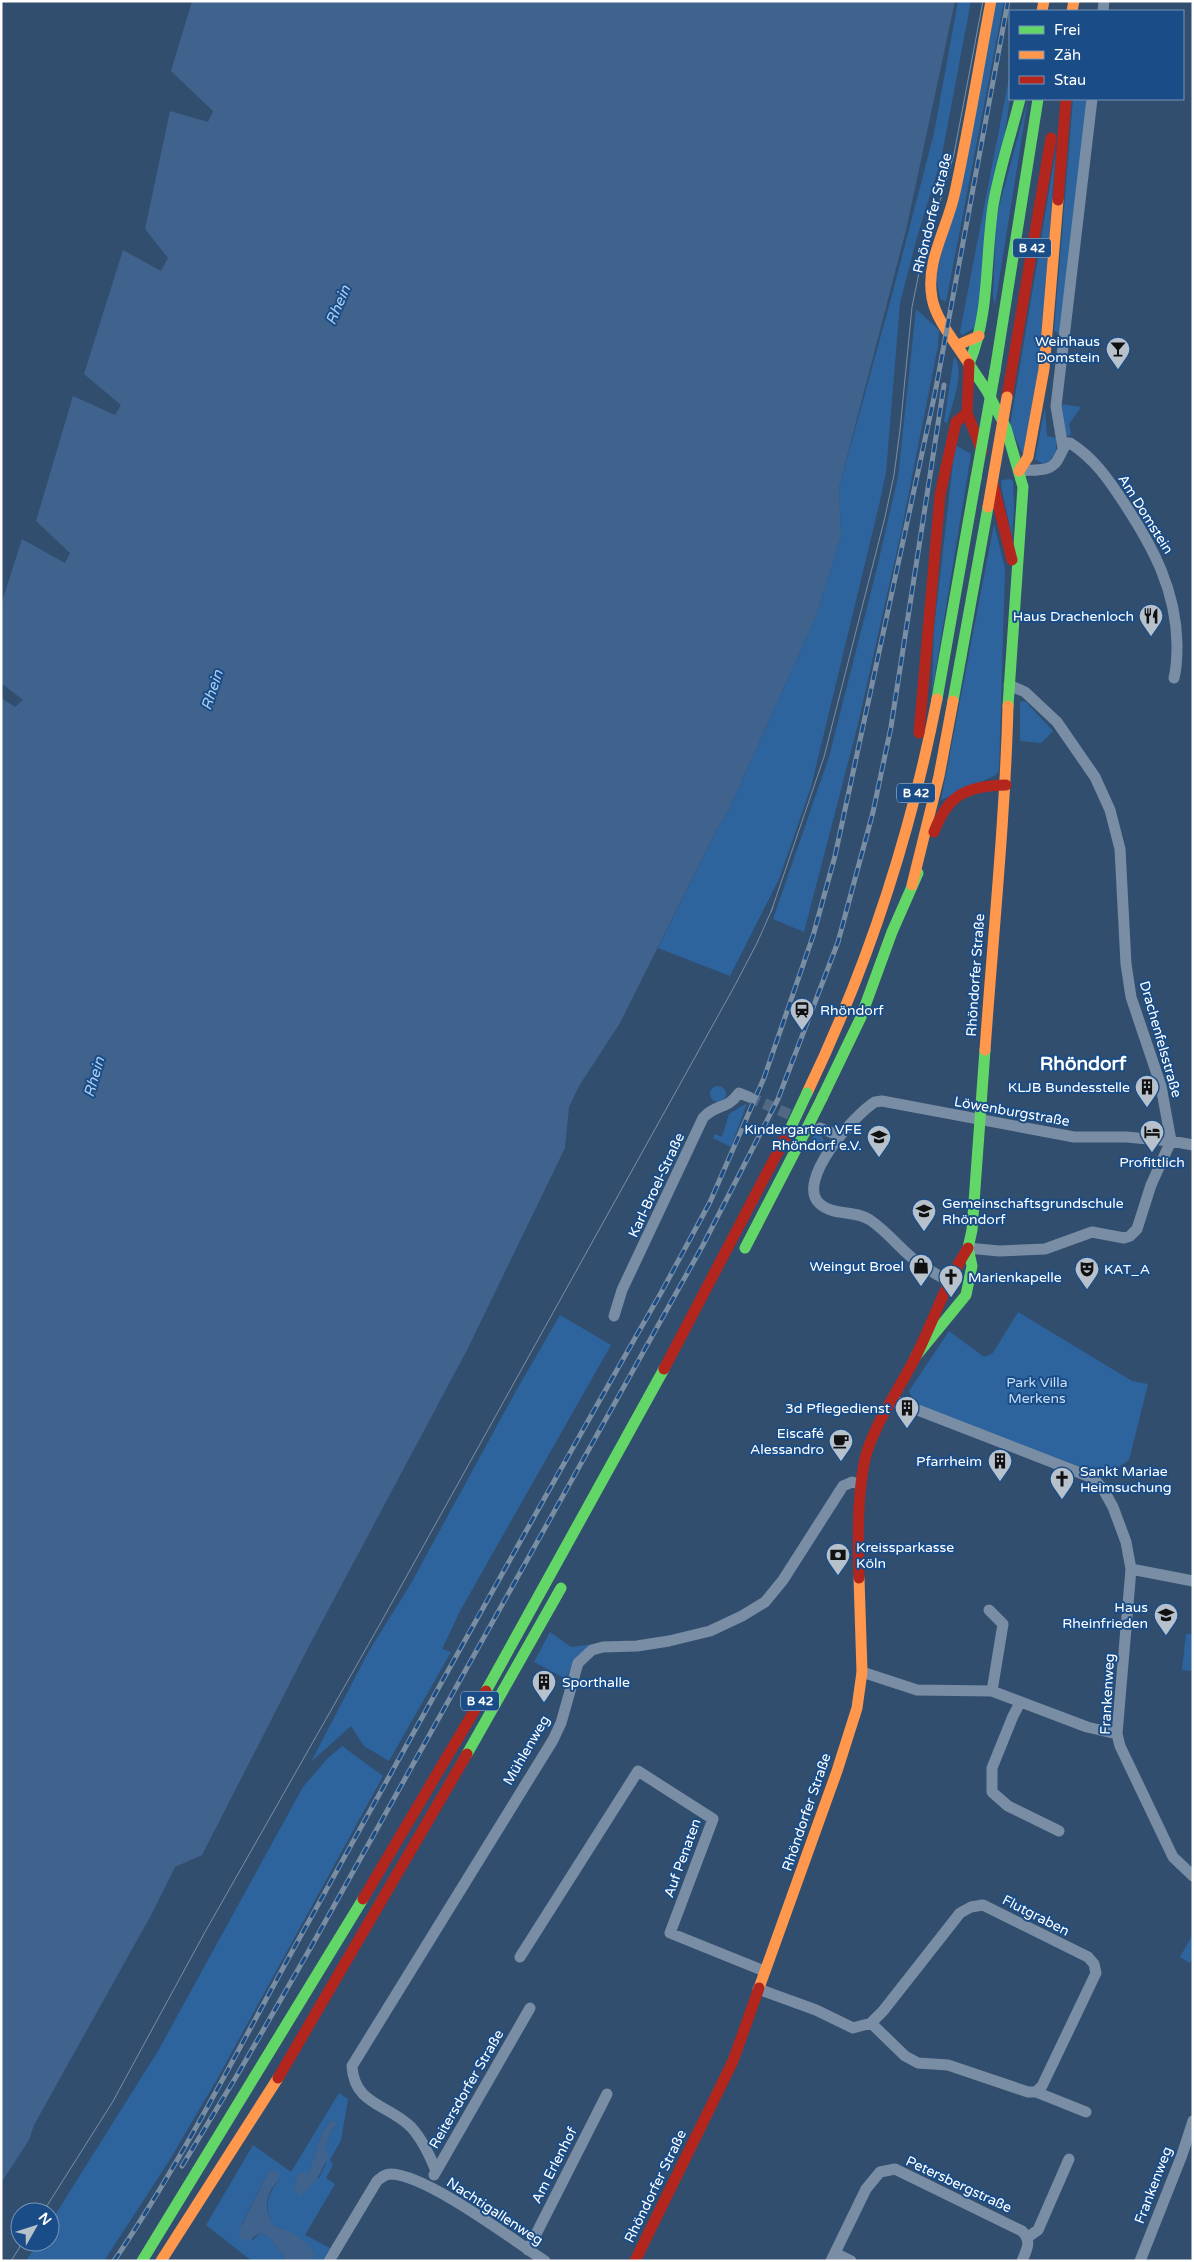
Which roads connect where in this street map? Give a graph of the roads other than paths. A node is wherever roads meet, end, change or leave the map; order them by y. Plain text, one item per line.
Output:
1 (991, 1) edge
2 (1020, 100) edge
3 (1038, 100) edge
4 (1058, 100) edge
5 (1066, 100) edge
6 (1092, 100) edge
7 (979, 336) junction
8 (958, 345) junction
9 (969, 364) junction
10 (967, 413) junction
11 (1006, 428) junction
12 (1063, 448) junction
13 (988, 463) junction
14 (1020, 471) junction
15 (1016, 578) junction
16 (1174, 678) dead end
17 (1009, 685) junction
18 (1006, 785) junction
19 (910, 821) junction
20 (912, 885) junction
21 (749, 1097) tunnel mouth
22 (980, 1121) junction
23 (820, 1128) dead end
24 (840, 1136) junction
25 (1171, 1141) junction
26 (1193, 1145) edge
27 (968, 1248) junction
28 (740, 1257) dead end
29 (950, 1278) junction
30 (970, 1279) junction
31 (614, 1316) dead end
32 (916, 1356) junction
33 (892, 1400) junction
34 (860, 1484) junction
35 (1131, 1569) junction
36 (567, 1578) dead end
37 (1193, 1581) edge
38 (990, 1610) dead end
39 (862, 1672) junction
40 (992, 1691) junction
41 (1020, 1703) junction
42 (1117, 1734) junction
43 (1060, 1831) dead end
44 (1193, 1876) edge
45 (520, 1957) dead end
46 (764, 1971) junction
47 (758, 1989) junction
48 (530, 2008) dead end
49 (871, 2023) junction
50 (352, 2079) joint
51 (1036, 2092) junction
52 (607, 2094) dead end
53 (1086, 2112) dead end
54 (1193, 2120) edge
55 (1187, 2156) edge
56 (1069, 2159) dead end
57 (436, 2171) junction
58 (428, 2186) junction
59 (1028, 2237) junction
60 (528, 2250) junction
61 (833, 2257) edge
62 (142, 2261) edge
63 (161, 2261) edge
64 (329, 2261) edge
65 (545, 2261) edge
66 (635, 2261) edge
67 (851, 2261) edge
68 (1022, 2261) edge
69 (1140, 2261) edge

1 - 8 main road, Rhöndorfer Straße
2 - 7 main road
3 - 19 main road, B 42, bridge
4 - 20 main road, B 42, bridge
5 - 14 main road
6 - 12 street
7 - 8 main road
7 - 9 main road
8 - 9 main road, Rhöndorfer Straße
9 - 10 main road, Rhöndorfer Straße
9 - 11 main road, Rhöndorfer Straße
10 - 11 main road
10 - 13 main road, Rhöndorfer Straße
10 - 19 main road, B 42
11 - 14 main road, Rhöndorfer Straße
12 - 14 street
12 - 16 street, Am Domstein
13 - 14 main road
13 - 15 main road, Rhöndorfer Straße
14 - 15 main road, Rhöndorfer Straße
15 - 17 main road, Rhöndorfer Straße
17 - 18 main road, Rhöndorfer Straße
17 - 25 street, Drachenfelsstraße
18 - 20 main road, B 42
18 - 22 main road, Rhöndorfer Straße
19 - 62 main road, B 42, bridge
20 - 28 main road, B 42, bridge
21 - 31 street, Karl-Broel-Straße
22 - 24 street, Löwenburgstraße
22 - 25 street, Löwenburgstraße
22 - 27 main road, Rhöndorfer Straße
23 - 24 street
24 - 29 street
25 - 26 street, Löwenburgstraße
25 - 27 street
27 - 29 main road, Rhöndorfer Straße
27 - 30 main road, Rhöndorfer Straße
29 - 30 main road
29 - 32 main road, Rhöndorfer Straße
30 - 32 main road, Rhöndorfer Straße
32 - 33 main road, Rhöndorfer Straße
33 - 34 main road, Rhöndorfer Straße
33 - 35 street, Frankenweg
34 - 39 main road, Rhöndorfer Straße
34 - 50 street, Mühlenweg
35 - 37 street
35 - 42 street, Frankenweg
36 - 63 main road, B 42
38 - 40 street
39 - 40 street
39 - 46 main road, Rhöndorfer Straße
40 - 41 street
41 - 42 street
41 - 43 street
42 - 44 street, Frankenweg
45 - 46 street, Auf Penaten
46 - 47 main road, Rhöndorfer Straße
47 - 49 street
47 - 66 main road, Rhöndorfer Straße
48 - 57 street, Reitersdorfer Straße
49 - 51 street
49 - 51 street, Flutgraben
50 - 57 street, Nachtigallenweg
51 - 53 street
52 - 60 street, Am Erlenhof
54 - 55 street, Frankenweg
55 - 69 street, Frankenweg
56 - 59 street
57 - 58 street, Reitersdorfer Straße
58 - 60 street, Nachtigallenweg
58 - 64 street, Nachtigallenweg
59 - 61 street, Petersbergstraße
59 - 68 street
60 - 65 street, Nachtigallenweg
61 - 67 street, Petersbergstraße

